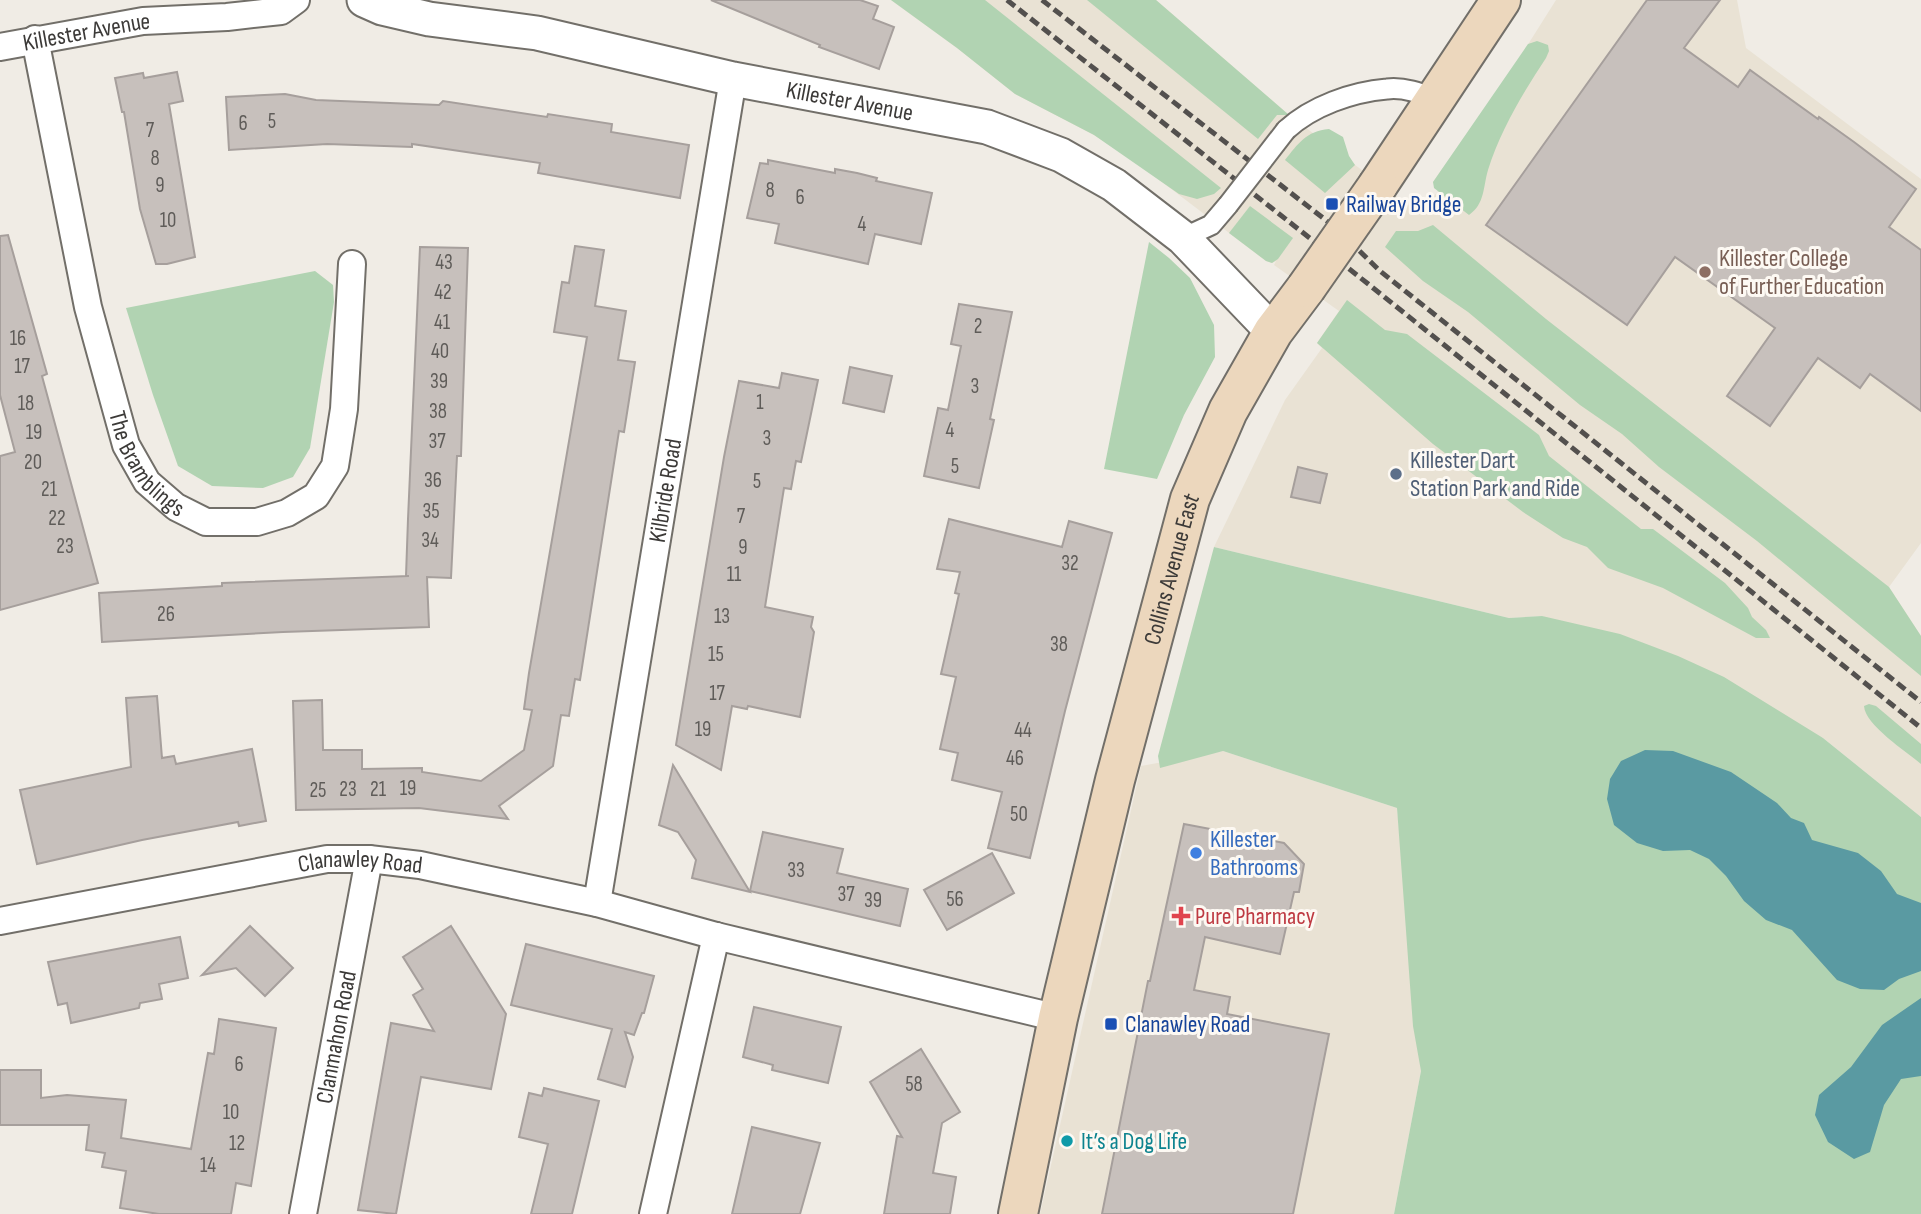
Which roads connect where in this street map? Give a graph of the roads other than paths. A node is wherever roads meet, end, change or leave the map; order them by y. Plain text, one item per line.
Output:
1 (296, 0) edge
2 (364, 0) edge
3 (1501, 0) edge
4 (35, 40) junction
5 (0, 47) edge
6 (733, 79) junction
7 (1436, 99) junction
8 (1183, 239) junction
9 (352, 264) dead end
10 (1273, 332) junction
11 (369, 859) junction
12 (597, 903) junction
13 (0, 921) edge
14 (716, 936) junction
15 (1058, 1018) junction
16 (303, 1214) edge
17 (653, 1214) edge
18 (1018, 1214) edge

1 - 4 street, Killester Avenue
2 - 6 street, Killester Avenue
3 - 7 main road, Collins Avenue East
4 - 5 street, Killester Avenue
4 - 9 street, The Bramblings
6 - 8 street, Killester Avenue
6 - 12 street, Kilbride Road
7 - 8 street, bridge
7 - 10 main road, Collins Avenue East, bridge
8 - 10 street, Killester Avenue
10 - 15 main road, Collins Avenue East
11 - 12 street, Clanawley Road
11 - 13 street, Clanawley Road
11 - 16 street, Clanmahon Road
12 - 14 street, Clanawley Road
14 - 15 street, Clanawley Road
14 - 17 street
15 - 18 main road, Collins Avenue East

